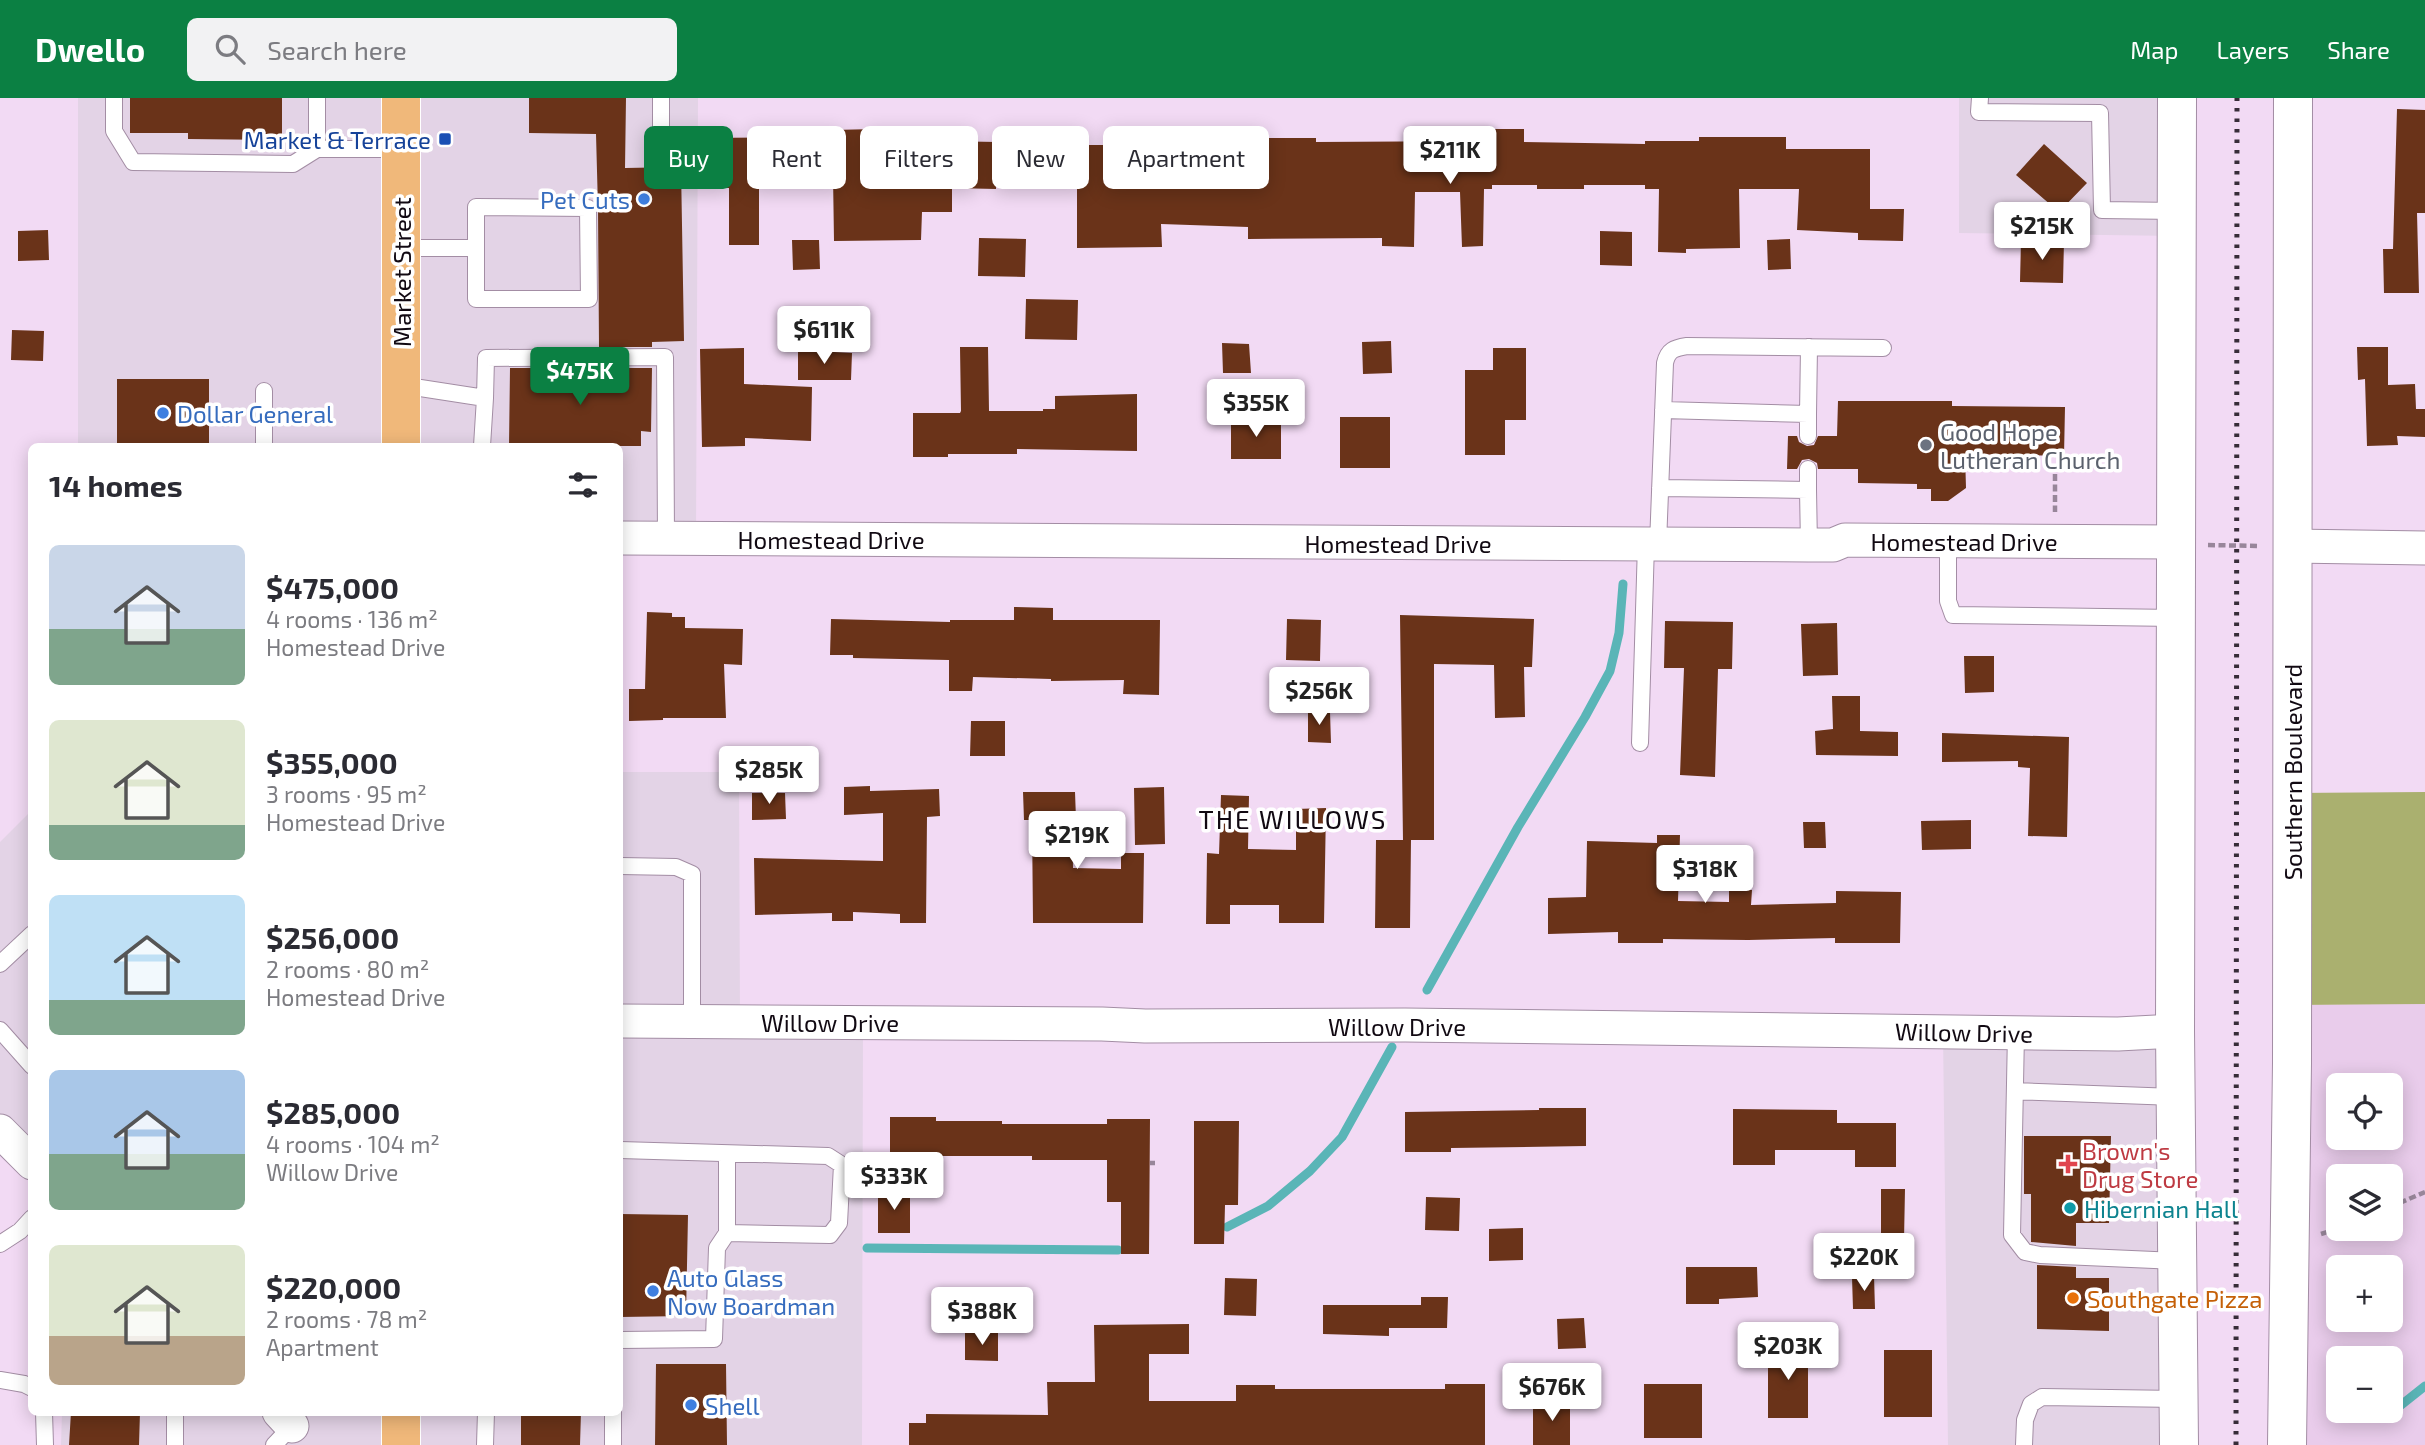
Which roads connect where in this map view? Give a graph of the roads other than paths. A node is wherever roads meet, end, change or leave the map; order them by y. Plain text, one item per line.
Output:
1 (114, 98) edge
2 (317, 98) edge
3 (401, 98) edge
4 (661, 98) edge
5 (1980, 98) edge
6 (2177, 98) edge
7 (2293, 98) edge
8 (2101, 106) edge
9 (661, 126) edge
10 (317, 149) junction
11 (401, 149) junction
12 (2176, 211) junction
13 (401, 248) junction
14 (476, 248) junction
15 (1810, 347) junction
16 (1883, 348) dead end
17 (401, 385) junction
18 (264, 391) dead end
19 (485, 398) junction
20 (1663, 410) junction
21 (1808, 414) junction
22 (1808, 436) dead end
23 (264, 443) edge
24 (401, 443) edge
25 (482, 443) edge
26 (1808, 469) dead end
27 (1660, 488) junction
28 (1808, 490) junction
29 (623, 538) edge
30 (666, 538) junction
31 (1948, 541) junction
32 (2176, 542) junction
33 (1652, 544) junction
34 (1809, 545) junction
35 (2292, 546) junction
36 (2425, 548) edge
37 (2176, 618) junction
38 (1640, 743) dead end
39 (623, 866) edge
40 (28, 938) edge
41 (0, 964) edge
42 (623, 1021) edge
43 (692, 1022) junction
44 (0, 1030) edge
45 (2175, 1031) junction
46 (2016, 1032) junction
47 (28, 1062) edge
48 (2015, 1091) junction
49 (2175, 1097) junction
50 (0, 1131) edge
51 (623, 1150) edge
52 (727, 1154) junction
53 (28, 1159) edge
54 (28, 1222) edge
55 (727, 1233) junction
56 (0, 1244) edge
57 (2177, 1261) junction
58 (623, 1340) edge
59 (0, 1380) edge
60 (28, 1386) edge
61 (2178, 1399) junction
62 (44, 1416) edge
63 (175, 1416) edge
64 (401, 1416) edge
65 (486, 1416) edge
66 (613, 1416) edge
67 (45, 1445) edge
68 (175, 1445) edge
69 (401, 1445) edge
70 (485, 1445) edge
71 (613, 1445) edge
72 (2024, 1445) edge
73 (2179, 1445) edge
74 (2287, 1445) edge

1 - 10 lane
2 - 10 lane
3 - 11 main road, Market Street
4 - 9 lane
5 - 8 lane
6 - 12 street
7 - 35 street, Southern Boulevard
8 - 12 lane
10 - 11 lane
11 - 13 main road, Market Street
12 - 32 street
13 - 14 lane
13 - 17 main road, Market Street
14 - 14 lane
15 - 16 lane
15 - 20 lane
15 - 21 lane
17 - 19 lane
17 - 24 main road, Market Street
18 - 23 lane
19 - 25 lane
19 - 30 lane
20 - 21 lane
20 - 27 lane
21 - 22 lane
26 - 28 lane
27 - 28 lane
27 - 33 lane
28 - 34 lane
29 - 30 street, Homestead Drive
30 - 33 street, Homestead Drive
31 - 32 street, Homestead Drive
31 - 34 street, Homestead Drive
31 - 37 lane
32 - 37 street
33 - 34 street, Homestead Drive
33 - 38 lane
35 - 36 street
35 - 74 street, Southern Boulevard
37 - 45 street
39 - 43 lane
40 - 41 lane
42 - 43 street, Willow Drive
43 - 46 street, Willow Drive
44 - 47 lane
45 - 46 street, Willow Drive
45 - 49 street
46 - 48 lane
48 - 49 lane
48 - 57 lane
49 - 57 street
50 - 53 street
51 - 52 lane
52 - 55 lane
52 - 55 lane
54 - 56 lane
55 - 58 lane
57 - 61 street
59 - 60 lane
61 - 72 lane
61 - 73 street
62 - 67 lane
63 - 68 lane
64 - 69 main road
65 - 70 lane
66 - 71 lane

